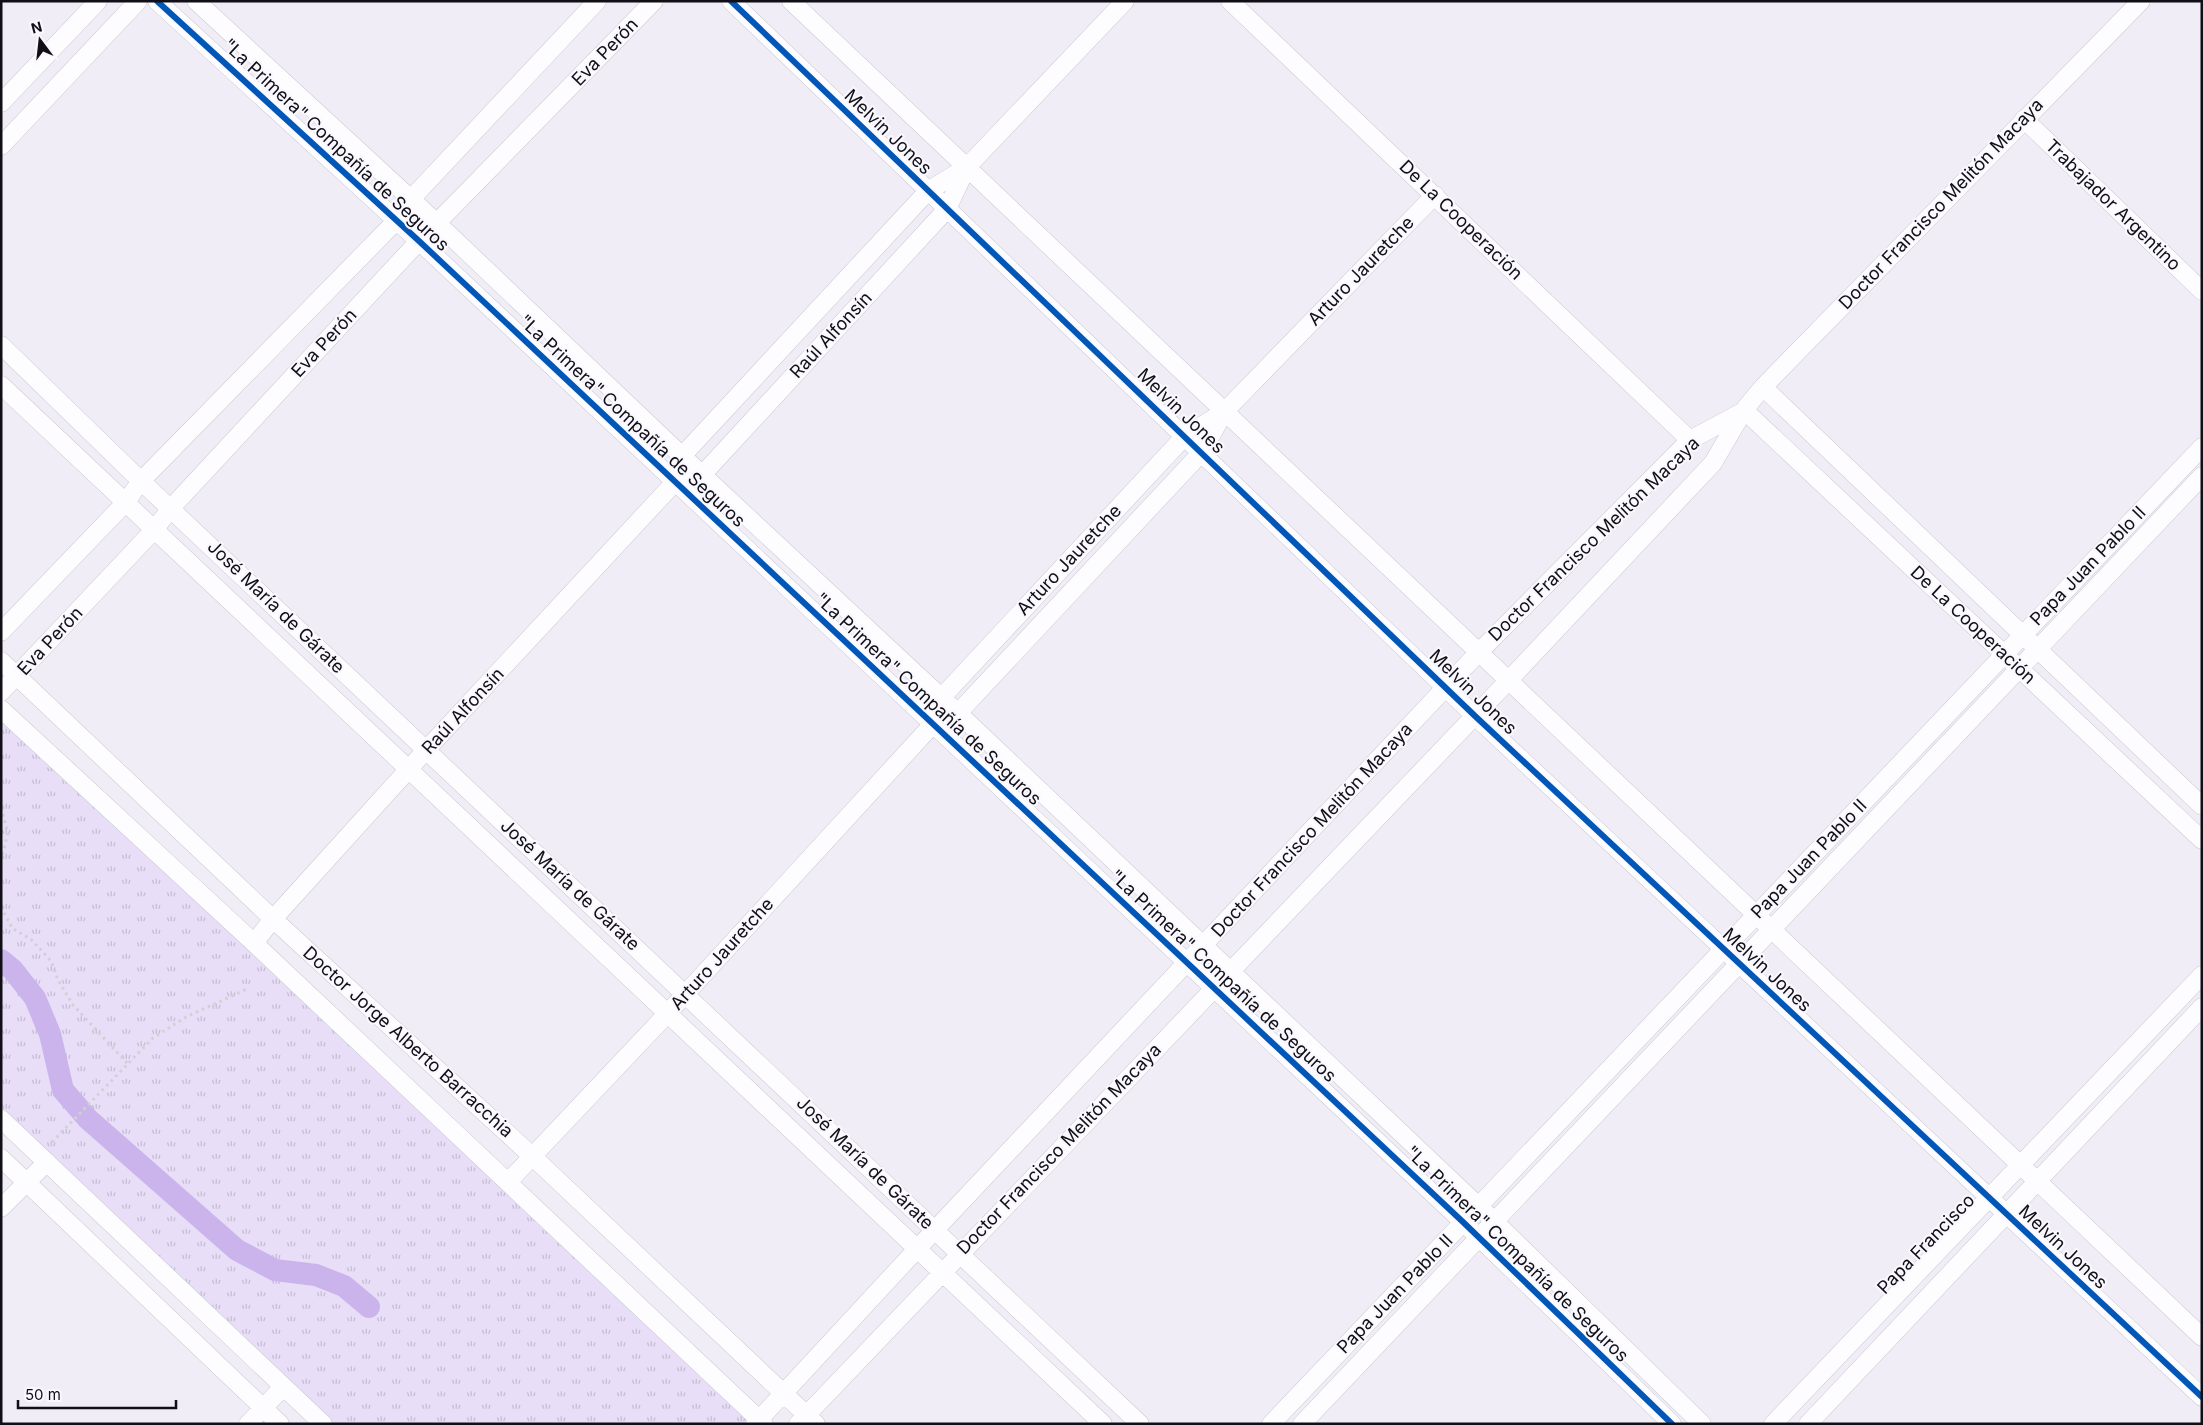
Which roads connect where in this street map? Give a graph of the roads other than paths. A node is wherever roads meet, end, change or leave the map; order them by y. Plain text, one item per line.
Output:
1 (98, 1) edge
2 (138, 1) edge
3 (157, 1) edge
4 (196, 1) edge
5 (597, 1) edge
6 (654, 1) edge
7 (731, 1) edge
8 (791, 1) edge
9 (1124, 1) edge
10 (1230, 1) edge
11 (2141, 1) edge
12 (1, 103) edge
13 (2024, 119) junction
14 (1, 146) edge
15 (967, 167) junction
16 (928, 191) junction
17 (1435, 194) junction
18 (411, 200) junction
19 (947, 209) junction
20 (397, 220) junction
21 (438, 224) junction
22 (419, 241) junction
23 (2202, 291) edge
24 (1, 345) edge
25 (1, 385) edge
26 (1762, 386) junction
27 (1744, 410) junction
28 (1224, 412) junction
29 (1185, 436) junction
30 (1690, 440) junction
31 (2202, 447) edge
32 (1202, 452) junction
33 (682, 456) junction
34 (703, 474) junction
35 (2202, 476) edge
36 (142, 481) junction
37 (675, 482) junction
38 (125, 503) junction
39 (171, 508) junction
40 (154, 530) junction
41 (1, 632) edge
42 (2021, 636) junction
43 (2036, 650) junction
44 (1478, 653) junction
45 (2004, 654) junction
46 (1, 661) edge
47 (2019, 668) junction
48 (17, 675) junction
49 (1508, 682) junction
50 (1446, 687) junction
51 (1, 692) edge
52 (941, 698) junction
53 (1, 709) edge
54 (958, 713) junction
55 (1475, 716) junction
56 (933, 724) junction
57 (426, 750) junction
58 (409, 770) junction
59 (2202, 806) edge
60 (2202, 840) edge
61 (1756, 914) junction
62 (274, 919) junction
63 (1771, 929) junction
64 (254, 944) junction
65 (1202, 946) junction
66 (1723, 949) junction
67 (1186, 963) junction
68 (1739, 964) junction
69 (1230, 972) junction
70 (2202, 975) edge
71 (1214, 988) junction
72 (686, 993) junction
73 (2202, 1007) edge
74 (667, 1014) junction
75 (1, 1118) edge
76 (28, 1144) junction
77 (532, 1156) junction
78 (47, 1162) junction
79 (4, 1164) edge
80 (2021, 1165) junction
81 (27, 1180) junction
82 (2037, 1181) junction
83 (508, 1182) junction
84 (1989, 1200) junction
85 (1478, 1206) junction
86 (1, 1208) edge
87 (2006, 1215) junction
88 (1494, 1221) junction
89 (1463, 1222) junction
90 (935, 1230) junction
91 (1479, 1237) junction
92 (917, 1249) junction
93 (960, 1253) junction
94 (942, 1272) junction
95 (2202, 1337) edge
96 (283, 1387) junction
97 (783, 1393) junction
98 (2202, 1398) edge
99 (302, 1405) junction
100 (263, 1408) junction
101 (807, 1421) edge
102 (759, 1422) edge
103 (248, 1424) edge
104 (280, 1424) edge
105 (284, 1424) edge
106 (323, 1424) edge
107 (1103, 1424) edge
108 (1140, 1424) edge
109 (1271, 1424) edge
110 (1302, 1424) edge
111 (1672, 1424) edge
112 (1702, 1424) edge
113 (1773, 1424) edge
114 (1808, 1424) edge

1 - 12 street
2 - 14 street
3 - 20 street, "La Primera" Compañía de Seguros
4 - 18 street, "La Primera" Compañía de Seguros
5 - 18 street, Eva Perón
6 - 21 street, Eva Perón
7 - 16 street, Melvin Jones
8 - 15 street, Melvin Jones
9 - 15 street, Raúl Alfonsín
10 - 17 street, De La Cooperación
11 - 13 street, Doctor Francisco Melitón Macaya
13 - 23 street, Trabajador Argentino
13 - 26 street, Doctor Francisco Melitón Macaya
15 - 16 street, Raúl Alfonsín
15 - 19 street, Raúl Alfonsín
15 - 28 street, Melvin Jones
16 - 19 street, Melvin Jones
16 - 33 street, Raúl Alfonsín
17 - 28 street, Arturo Jauretche
17 - 30 street, De La Cooperación
18 - 20 street, Eva Perón
18 - 21 street, "La Primera" Compañía de Seguros
19 - 29 street, Melvin Jones
19 - 34 street, Raúl Alfonsín
20 - 22 street, "La Primera" Compañía de Seguros
20 - 36 street, Eva Perón
21 - 22 street, Eva Perón
21 - 33 street, "La Primera" Compañía de Seguros
22 - 37 street, "La Primera" Compañía de Seguros
22 - 39 street, Eva Perón
24 - 36 street, José María de Gárate
25 - 38 street, José María de Gárate
26 - 27 street, Doctor Francisco Melitón Macaya
26 - 42 street, De La Cooperación
27 - 30 street, Doctor Francisco Melitón Macaya
27 - 45 street, De La Cooperación
27 - 49 street, Doctor Francisco Melitón Macaya
28 - 29 street, Arturo Jauretche
28 - 32 street, Arturo Jauretche
28 - 44 street, Melvin Jones
29 - 32 street, Melvin Jones
29 - 52 street, Arturo Jauretche
30 - 44 street, Doctor Francisco Melitón Macaya
31 - 42 street, Papa Juan Pablo II
32 - 50 street, Melvin Jones
32 - 54 street, Arturo Jauretche
33 - 34 street, "La Primera" Compañía de Seguros
33 - 37 street, Raúl Alfonsín
34 - 37 street
34 - 52 street, "La Primera" Compañía de Seguros
35 - 43 street, Papa Juan Pablo II
36 - 38 street, Eva Perón
36 - 39 street, José María de Gárate
37 - 56 street, "La Primera" Compañía de Seguros
37 - 57 street, Raúl Alfonsín
38 - 40 street, José María de Gárate
38 - 41 street, Eva Perón
39 - 40 street, Eva Perón
39 - 57 street, José María de Gárate
40 - 48 street, Eva Perón
40 - 58 street, José María de Gárate
42 - 43 street, De La Cooperación
42 - 45 street, Papa Juan Pablo II
43 - 47 street, Papa Juan Pablo II
43 - 59 street, De La Cooperación
44 - 49 street, Melvin Jones
44 - 50 street, Doctor Francisco Melitón Macaya
45 - 47 street, De La Cooperación
45 - 61 street, Papa Juan Pablo II
46 - 48 street, Doctor Jorge Alberto Barracchia
47 - 60 street, De La Cooperación
47 - 63 street, Papa Juan Pablo II
48 - 51 street, Eva Perón
48 - 62 street, Doctor Jorge Alberto Barracchia
49 - 55 street, Doctor Francisco Melitón Macaya
49 - 61 street, Melvin Jones
50 - 55 street, Melvin Jones
50 - 65 street, Doctor Francisco Melitón Macaya
52 - 54 street, "La Primera" Compañía de Seguros
52 - 56 street, Arturo Jauretche
53 - 64 street, Doctor Jorge Alberto Barracchia
54 - 56 street, Arturo Jauretche
54 - 65 street, "La Primera" Compañía de Seguros
55 - 66 street, Melvin Jones
55 - 69 street, Doctor Francisco Melitón Macaya
56 - 67 street, "La Primera" Compañía de Seguros
56 - 72 street, Arturo Jauretche
57 - 58 street, Raúl Alfonsín
57 - 72 street, José María de Gárate
58 - 62 street, Raúl Alfonsín
58 - 74 street, José María de Gárate
61 - 63 street, Melvin Jones
61 - 66 street, Papa Juan Pablo II
62 - 64 street, Raúl Alfonsín
62 - 77 street, Doctor Jorge Alberto Barracchia
63 - 68 street, Papa Juan Pablo II
63 - 80 street, Melvin Jones
64 - 83 street, Doctor Jorge Alberto Barracchia
65 - 67 street, Doctor Francisco Melitón Macaya
65 - 69 street, "La Primera" Compañía de Seguros
66 - 68 street, Melvin Jones
66 - 85 street, Papa Juan Pablo II
67 - 71 street, "La Primera" Compañía de Seguros
67 - 90 street, Doctor Francisco Melitón Macaya
68 - 84 street, Melvin Jones
68 - 88 street, Papa Juan Pablo II
69 - 71 street, Doctor Francisco Melitón Macaya
69 - 85 street, "La Primera" Compañía de Seguros
70 - 80 street, Papa Francisco
71 - 89 street, "La Primera" Compañía de Seguros
71 - 93 street, Doctor Francisco Melitón Macaya
72 - 74 street, Arturo Jauretche
72 - 90 street, José María de Gárate
73 - 82 street
74 - 77 street, Arturo Jauretche
74 - 92 street, José María de Gárate
75 - 76 street
76 - 78 street
76 - 79 street
77 - 83 street, Arturo Jauretche
77 - 97 street, Doctor Jorge Alberto Barracchia
78 - 81 street
78 - 96 street
79 - 81 street
80 - 82 street, Melvin Jones
80 - 84 street, Papa Francisco
81 - 86 street
81 - 100 street
82 - 87 street
82 - 95 street, Melvin Jones
83 - 102 street, Doctor Jorge Alberto Barracchia
84 - 87 street, Melvin Jones
84 - 113 street, Papa Francisco
85 - 88 street, "La Primera" Compañía de Seguros
85 - 89 street, Papa Juan Pablo II
87 - 98 street, Melvin Jones
87 - 114 street
88 - 91 street, Papa Juan Pablo II
88 - 112 street, "La Primera" Compañía de Seguros
89 - 91 street, "La Primera" Compañía de Seguros
89 - 109 street, Papa Juan Pablo II
90 - 92 street, Doctor Francisco Melitón Macaya
90 - 93 street, José María de Gárate
91 - 110 street, Papa Juan Pablo II
91 - 111 street, "La Primera" Compañía de Seguros
92 - 94 street, José María de Gárate
92 - 97 street, Doctor Francisco Melitón Macaya
93 - 94 street, Doctor Francisco Melitón Macaya
93 - 108 street, José María de Gárate
94 - 101 street, Doctor Francisco Melitón Macaya
94 - 107 street, José María de Gárate
96 - 99 street
96 - 100 street
97 - 101 street, Doctor Jorge Alberto Barracchia
97 - 102 street, Doctor Francisco Melitón Macaya
99 - 105 street
99 - 106 street
100 - 103 street
100 - 104 street

